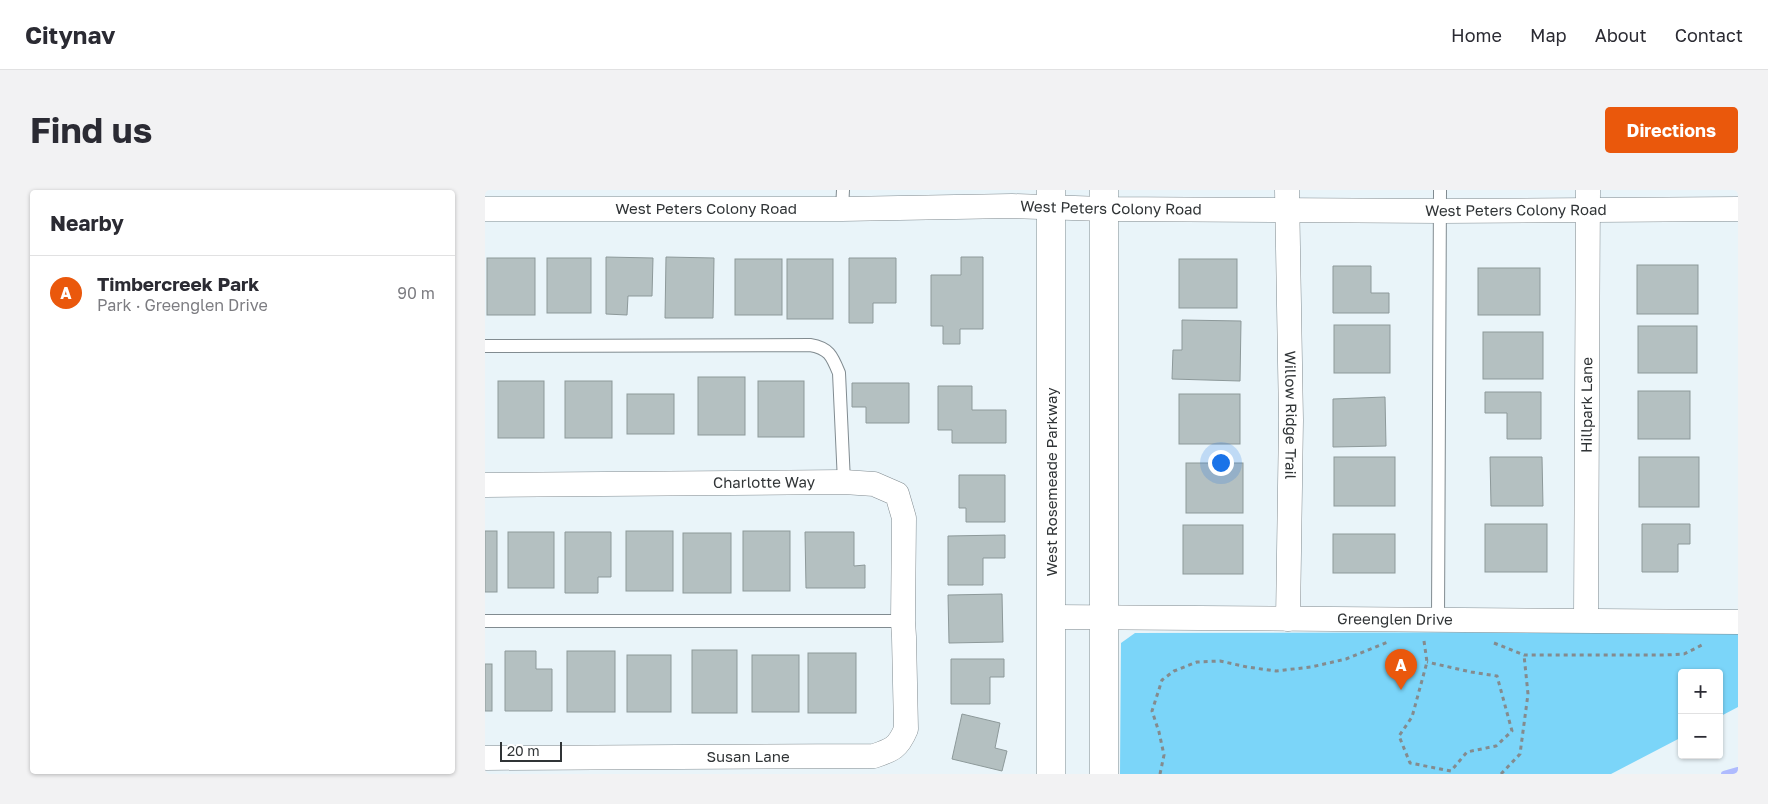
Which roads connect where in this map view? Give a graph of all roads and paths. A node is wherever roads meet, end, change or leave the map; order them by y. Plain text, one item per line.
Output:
1 (843, 199) edge
2 (1051, 199) edge
3 (1104, 200) edge
4 (1287, 200) edge
5 (1589, 200) edge
6 (1441, 201) edge
7 (485, 209) edge
8 (1738, 209) edge
9 (485, 346) edge
10 (844, 482) junction
11 (485, 485) edge
12 (1051, 617) junction
13 (1104, 617) junction
14 (1287, 619) junction
15 (1586, 620) junction
16 (485, 621) edge
17 (1738, 622) edge
18 (1431, 627) junction
19 (903, 629) junction
20 (1391, 641) dead end
21 (1488, 641) dead end
22 (1711, 641) dead end
23 (1524, 655) junction
24 (1427, 662) junction
25 (485, 758) edge
26 (1051, 774) edge
27 (1104, 774) edge
28 (1161, 774) edge
29 (1501, 774) edge

1 - 2 street, West Peters Colony Road
1 - 7 street, West Peters Colony Road
2 - 3 street, West Peters Colony Road
2 - 12 main road, West Rosemeade Parkway
3 - 4 street, West Peters Colony Road
3 - 13 main road
4 - 6 street, West Peters Colony Road
4 - 14 street, Willow Ridge Trail
5 - 6 street, West Peters Colony Road
5 - 8 street, West Peters Colony Road
5 - 15 street, Hillpark Lane
6 - 18 lane
9 - 10 lane
10 - 11 street, Charlotte Way
10 - 19 street, Charlotte Way
12 - 13 street, Greenglen Drive
12 - 26 main road, West Rosemeade Parkway
13 - 14 street, Greenglen Drive
13 - 27 main road
14 - 18 street, Greenglen Drive
15 - 17 street, Greenglen Drive
15 - 18 street, Greenglen Drive
16 - 19 lane
18 - 24 path
19 - 25 street, Susan Lane
20 - 28 path
21 - 23 path
22 - 23 path
23 - 29 path
24 - 24 path

